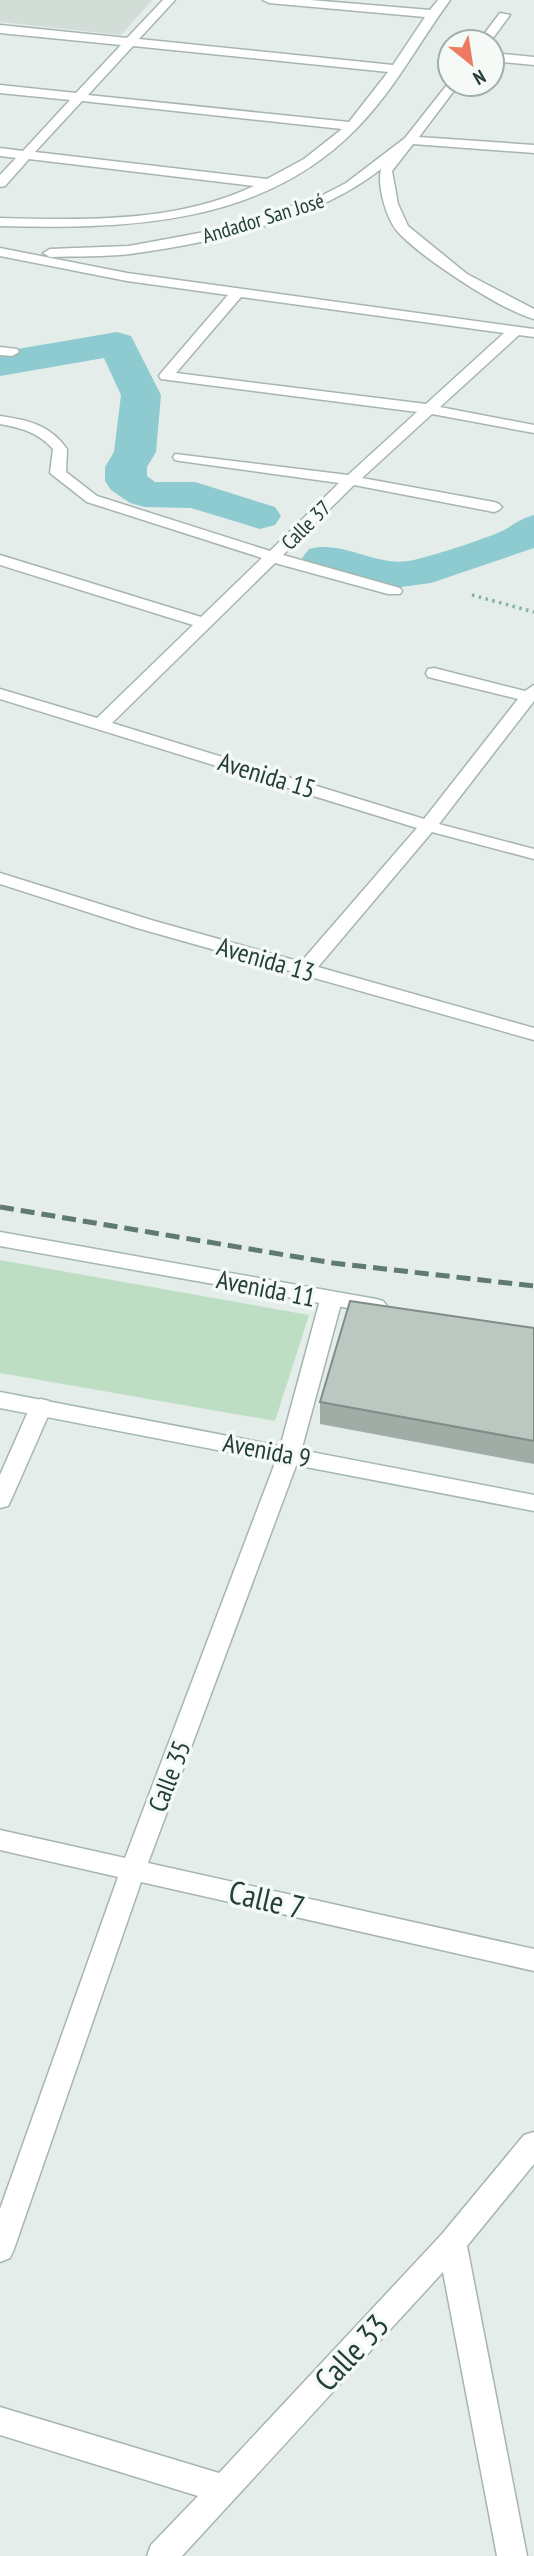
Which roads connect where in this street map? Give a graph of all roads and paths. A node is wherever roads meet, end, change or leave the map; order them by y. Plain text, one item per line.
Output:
1 (169, 0) edge
2 (269, 0) edge
3 (444, 0) edge
4 (433, 14) junction
5 (504, 15) dead end
6 (494, 28) edge
7 (0, 29) edge
8 (131, 43) junction
9 (506, 58) edge
10 (534, 61) edge
11 (398, 69) junction
12 (0, 89) edge
13 (79, 97) junction
14 (442, 98) edge
15 (352, 126) junction
16 (410, 140) junction
17 (534, 149) edge
18 (0, 152) edge
19 (27, 155) junction
20 (0, 183) edge
21 (270, 183) junction
22 (0, 222) edge
23 (4, 252) edge
24 (238, 292) junction
25 (534, 315) edge
26 (514, 332) junction
27 (534, 334) edge
28 (428, 409) junction
29 (0, 420) edge
30 (534, 429) edge
31 (180, 457) dead end
32 (351, 480) junction
33 (494, 507) dead end
34 (273, 557) junction
35 (0, 560) edge
36 (394, 591) dead end
37 (472, 595) dead end
38 (534, 612) edge
39 (205, 624) junction
40 (434, 673) dead end
41 (531, 693) edge
42 (0, 694) edge
43 (102, 723) junction
44 (428, 826) junction
45 (534, 854) edge
46 (0, 878) edge
47 (305, 970) junction
48 (534, 1034) edge
49 (0, 1238) edge
50 (331, 1300) junction
51 (399, 1310) edge
52 (0, 1400) edge
53 (41, 1407) junction
54 (289, 1455) junction
55 (0, 1500) edge
56 (534, 1503) edge
57 (0, 1840) edge
58 (134, 1869) junction
59 (534, 1960) edge
60 (534, 2144) edge
61 (452, 2243) junction
62 (0, 2249) edge
63 (0, 2421) edge
64 (224, 2489) junction
65 (162, 2556) edge
66 (512, 2556) edge

1 - 8 street
2 - 4 street
3 - 4 street
4 - 11 street
5 - 6 street
7 - 8 street
8 - 11 street
8 - 13 street
9 - 10 street
11 - 15 street
12 - 13 street
13 - 15 street
13 - 19 street
14 - 16 street
15 - 21 street
16 - 17 street
16 - 23 street, Andador San José
16 - 25 street
18 - 19 street
19 - 20 street
19 - 21 street
21 - 22 street
23 - 24 street
24 - 26 street
24 - 28 street
26 - 27 street
26 - 28 street, Calle 37
28 - 30 street
28 - 32 street, Calle 37
29 - 34 street
31 - 32 street
32 - 33 street
32 - 34 street, Calle 37
34 - 36 street
34 - 39 street, Calle 37
35 - 39 street
37 - 38 path
39 - 43 street, Calle 37
40 - 41 street
41 - 44 street
42 - 43 street, Avenida 15
43 - 44 street, Avenida 15
44 - 45 street, Avenida 15
44 - 47 street
46 - 47 street, Avenida 13
47 - 48 street, Avenida 13
49 - 50 street, Avenida 11
50 - 51 street, Avenida 11
50 - 54 street, Calle 35
52 - 53 street, Avenida 9
53 - 54 street, Avenida 9
53 - 55 street
54 - 56 street, Avenida 9
54 - 58 street, Calle 35
57 - 58 street, Calle 7
58 - 59 street, Calle 7
58 - 62 street, Calle 35
60 - 61 street, Calle 33
61 - 64 street, Calle 33
61 - 66 street
63 - 64 street
64 - 65 street, Calle 33

